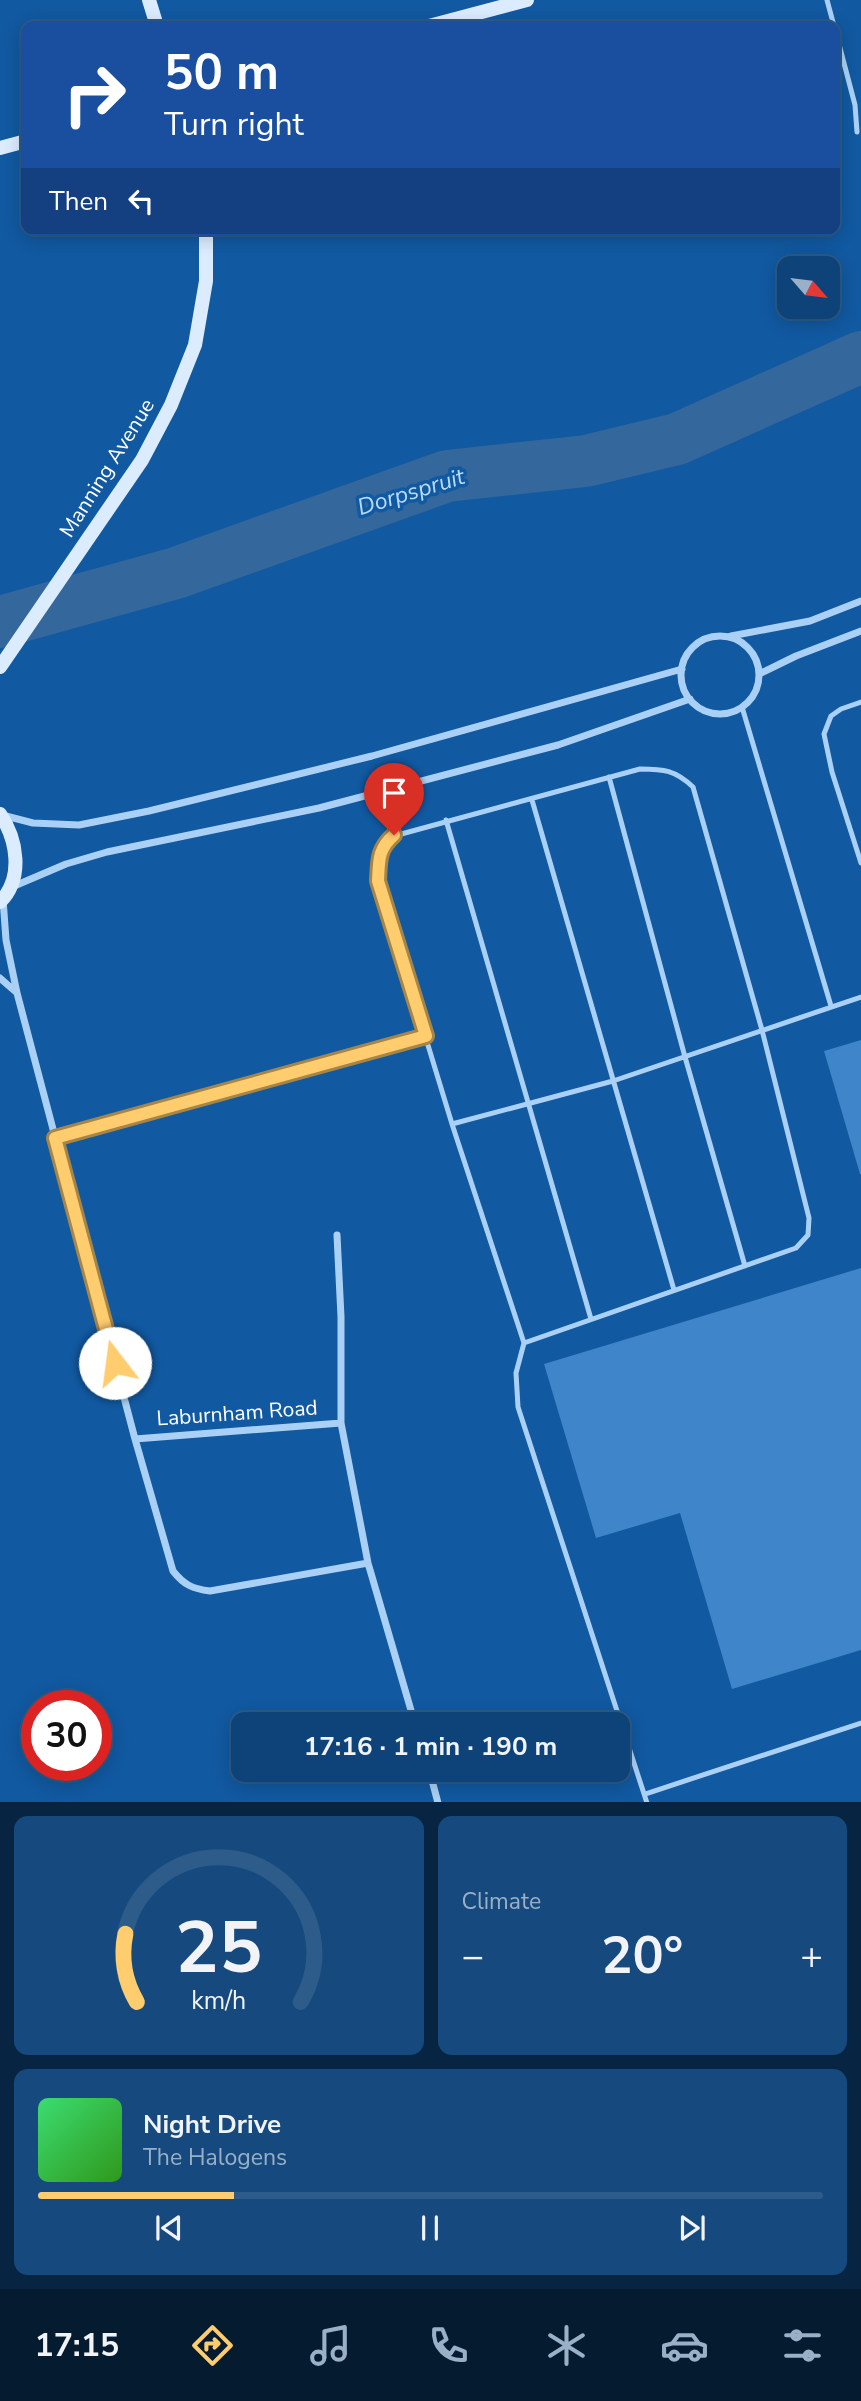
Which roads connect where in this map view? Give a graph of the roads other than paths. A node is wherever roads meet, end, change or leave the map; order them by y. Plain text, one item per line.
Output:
1 (149, 0) edge
2 (527, 0) edge
3 (827, 0) edge
4 (155, 21) edge
5 (448, 21) edge
6 (832, 21) edge
7 (840, 50) edge
8 (857, 132) dead end
9 (21, 142) edge
10 (0, 148) edge
11 (206, 235) edge
12 (861, 601) edge
13 (861, 631) edge
14 (730, 637) junction
15 (0, 667) edge
16 (682, 669) junction
17 (759, 674) junction
18 (690, 699) junction
19 (861, 702) edge
20 (742, 707) junction
21 (609, 777) junction
22 (532, 800) junction
23 (1, 814) edge
24 (446, 820) junction
25 (861, 863) edge
26 (4, 897) edge
27 (0, 978) edge
28 (17, 993) junction
29 (861, 997) edge
30 (831, 1006) junction
31 (762, 1030) junction
32 (426, 1036) junction
33 (685, 1057) junction
34 (613, 1081) junction
35 (528, 1105) junction
36 (453, 1124) junction
37 (55, 1138) junction
38 (337, 1235) dead end
39 (746, 1266) junction
40 (674, 1290) junction
41 (591, 1319) junction
42 (524, 1343) junction
43 (341, 1423) junction
44 (135, 1439) junction
45 (368, 1563) junction
46 (411, 1712) edge
47 (861, 1723) edge
48 (433, 1782) edge
49 (645, 1794) junction
50 (438, 1802) edge
51 (647, 1802) edge

1 - 4 street
2 - 5 street
3 - 6 lane
7 - 8 lane
9 - 10 street
11 - 15 street, Manning Avenue
12 - 14 street
13 - 17 street
14 - 16 street
14 - 17 street
16 - 18 street
16 - 23 street
17 - 20 street
18 - 20 street
18 - 26 street
19 - 25 lane
20 - 30 lane
21 - 22 lane
21 - 31 lane
21 - 33 lane
22 - 24 lane
22 - 34 lane
23 - 26 street
24 - 32 lane
24 - 35 lane
26 - 28 street, Laburnham Road
27 - 28 street
28 - 37 street, Laburnham Road
29 - 30 lane
30 - 31 lane
31 - 33 lane
31 - 39 lane
32 - 36 lane
32 - 37 lane
33 - 34 lane
33 - 39 lane
34 - 35 lane
34 - 40 lane
35 - 36 lane
35 - 41 lane
36 - 42 lane
37 - 44 street, Laburnham Road
38 - 43 street, Laburnham Road
39 - 40 lane
40 - 41 lane
41 - 42 lane
42 - 49 lane
43 - 44 street, Laburnham Road
43 - 45 street, Laburnham Road
44 - 45 street, Laburnham Road
45 - 46 street, Laburnham Road
47 - 49 lane
48 - 50 street
49 - 51 lane

